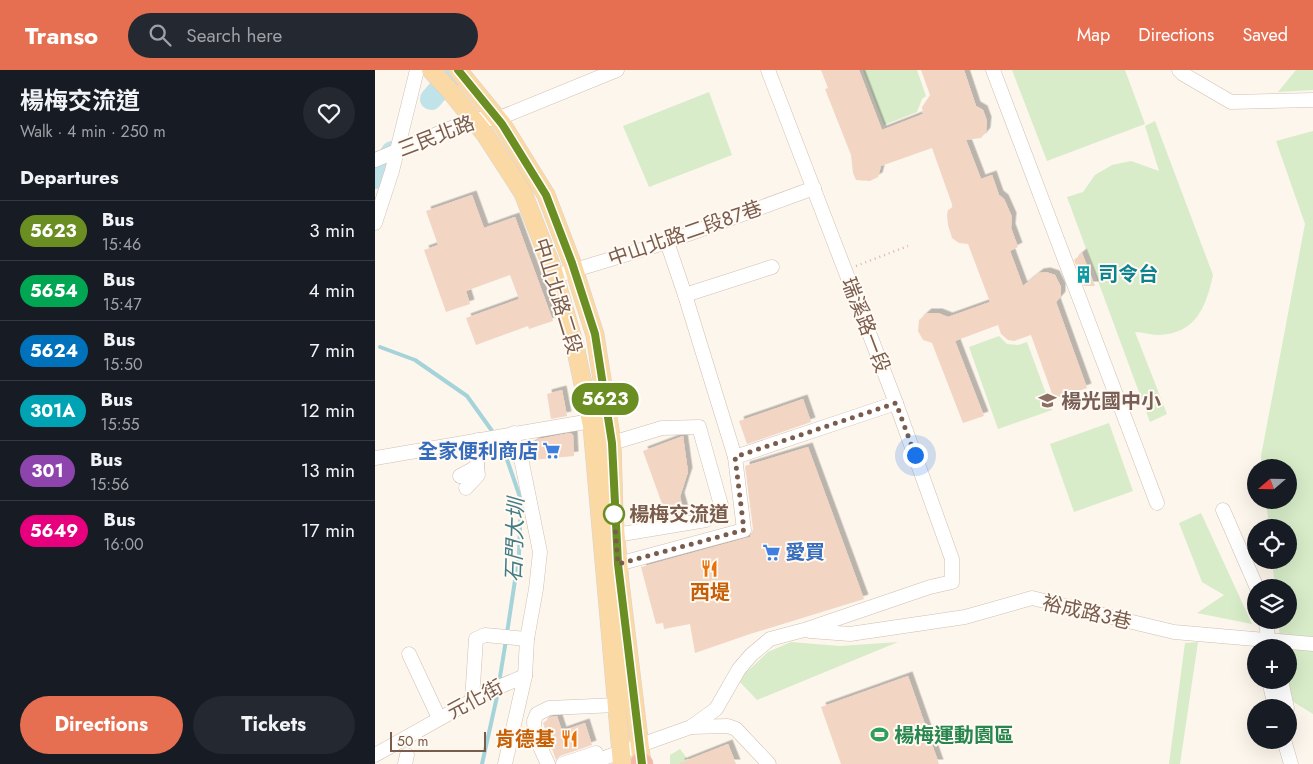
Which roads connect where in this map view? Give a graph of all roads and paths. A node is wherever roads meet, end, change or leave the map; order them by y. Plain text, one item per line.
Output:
1 (617, 70) edge
2 (769, 70) edge
3 (993, 70) edge
4 (1179, 70) edge
5 (427, 71) edge
6 (463, 72) edge
7 (1313, 100) edge
8 (473, 119) junction
9 (497, 119) junction
10 (397, 150) junction
11 (375, 160) edge
12 (814, 188) junction
13 (375, 223) edge
14 (667, 242) junction
15 (908, 246) dead end
16 (864, 263) dead end
17 (772, 267) dead end
18 (575, 270) junction
19 (555, 276) junction
20 (685, 295) junction
21 (896, 403) junction
22 (591, 421) junction
23 (511, 436) junction
24 (481, 440) junction
25 (612, 443) junction
26 (735, 457) junction
27 (375, 458) edge
28 (463, 482) dead end
29 (1157, 503) dead end
30 (1223, 510) dead end
31 (616, 535) junction
32 (618, 564) junction
33 (1253, 579) edge
34 (953, 582) joint
35 (805, 630) junction
36 (521, 639) junction
37 (1247, 640) edge
38 (1297, 643) edge
39 (1313, 644) edge
40 (409, 654) dead end
41 (525, 676) junction
42 (472, 700) junction
43 (617, 705) junction
44 (439, 718) junction
45 (691, 728) junction
46 (1287, 749) edge
47 (375, 754) edge
48 (632, 756) edge
49 (505, 764) edge
50 (548, 764) edge
51 (563, 764) edge
52 (587, 764) edge
53 (769, 764) edge
54 (1291, 764) edge

1 - 9 street
2 - 12 street, 瑞溪路一段
3 - 29 street
4 - 7 street
5 - 8 main road, 中山北路二段
5 - 10 street
6 - 9 main road, 中山北路二段
8 - 9 street, 三民北路
8 - 10 street, 三民北路
8 - 19 main road, 中山北路二段
9 - 18 main road, 中山北路二段
10 - 11 street, 三民北路
10 - 13 street
12 - 14 street, 中山北路二段87巷
12 - 21 street, 瑞溪路一段
14 - 18 street, 中山北路二段87巷
14 - 20 street
15 - 16 path
17 - 20 street
18 - 19 street, 中山北路二段87巷
18 - 25 main road, 中山北路二段
19 - 22 main road, 中山北路二段
20 - 26 street
21 - 26 street
21 - 34 street, 瑞溪路一段
22 - 23 street
22 - 43 main road, 中山北路二段
23 - 24 street
23 - 36 street, 元化街
24 - 27 street
24 - 28 street
25 - 31 main road, 中山北路二段
25 - 31 street
26 - 32 street
30 - 33 street
31 - 32 main road, 中山北路二段
32 - 48 main road, 中山北路二段
34 - 35 street, 裕成路3巷
35 - 37 street, 裕成路3巷
35 - 45 street, 裕成路3巷
36 - 41 street, 元化街
36 - 42 street
38 - 39 street, 裕成路3巷
40 - 44 street
41 - 42 street, 元化街
41 - 49 street, 元化街
42 - 44 street, 元化街
43 - 48 main road, 中山北路二段
43 - 50 street
44 - 47 street, 元化街
45 - 48 street, 裕成路3巷
45 - 53 street
46 - 54 street
48 - 51 street
48 - 52 street

